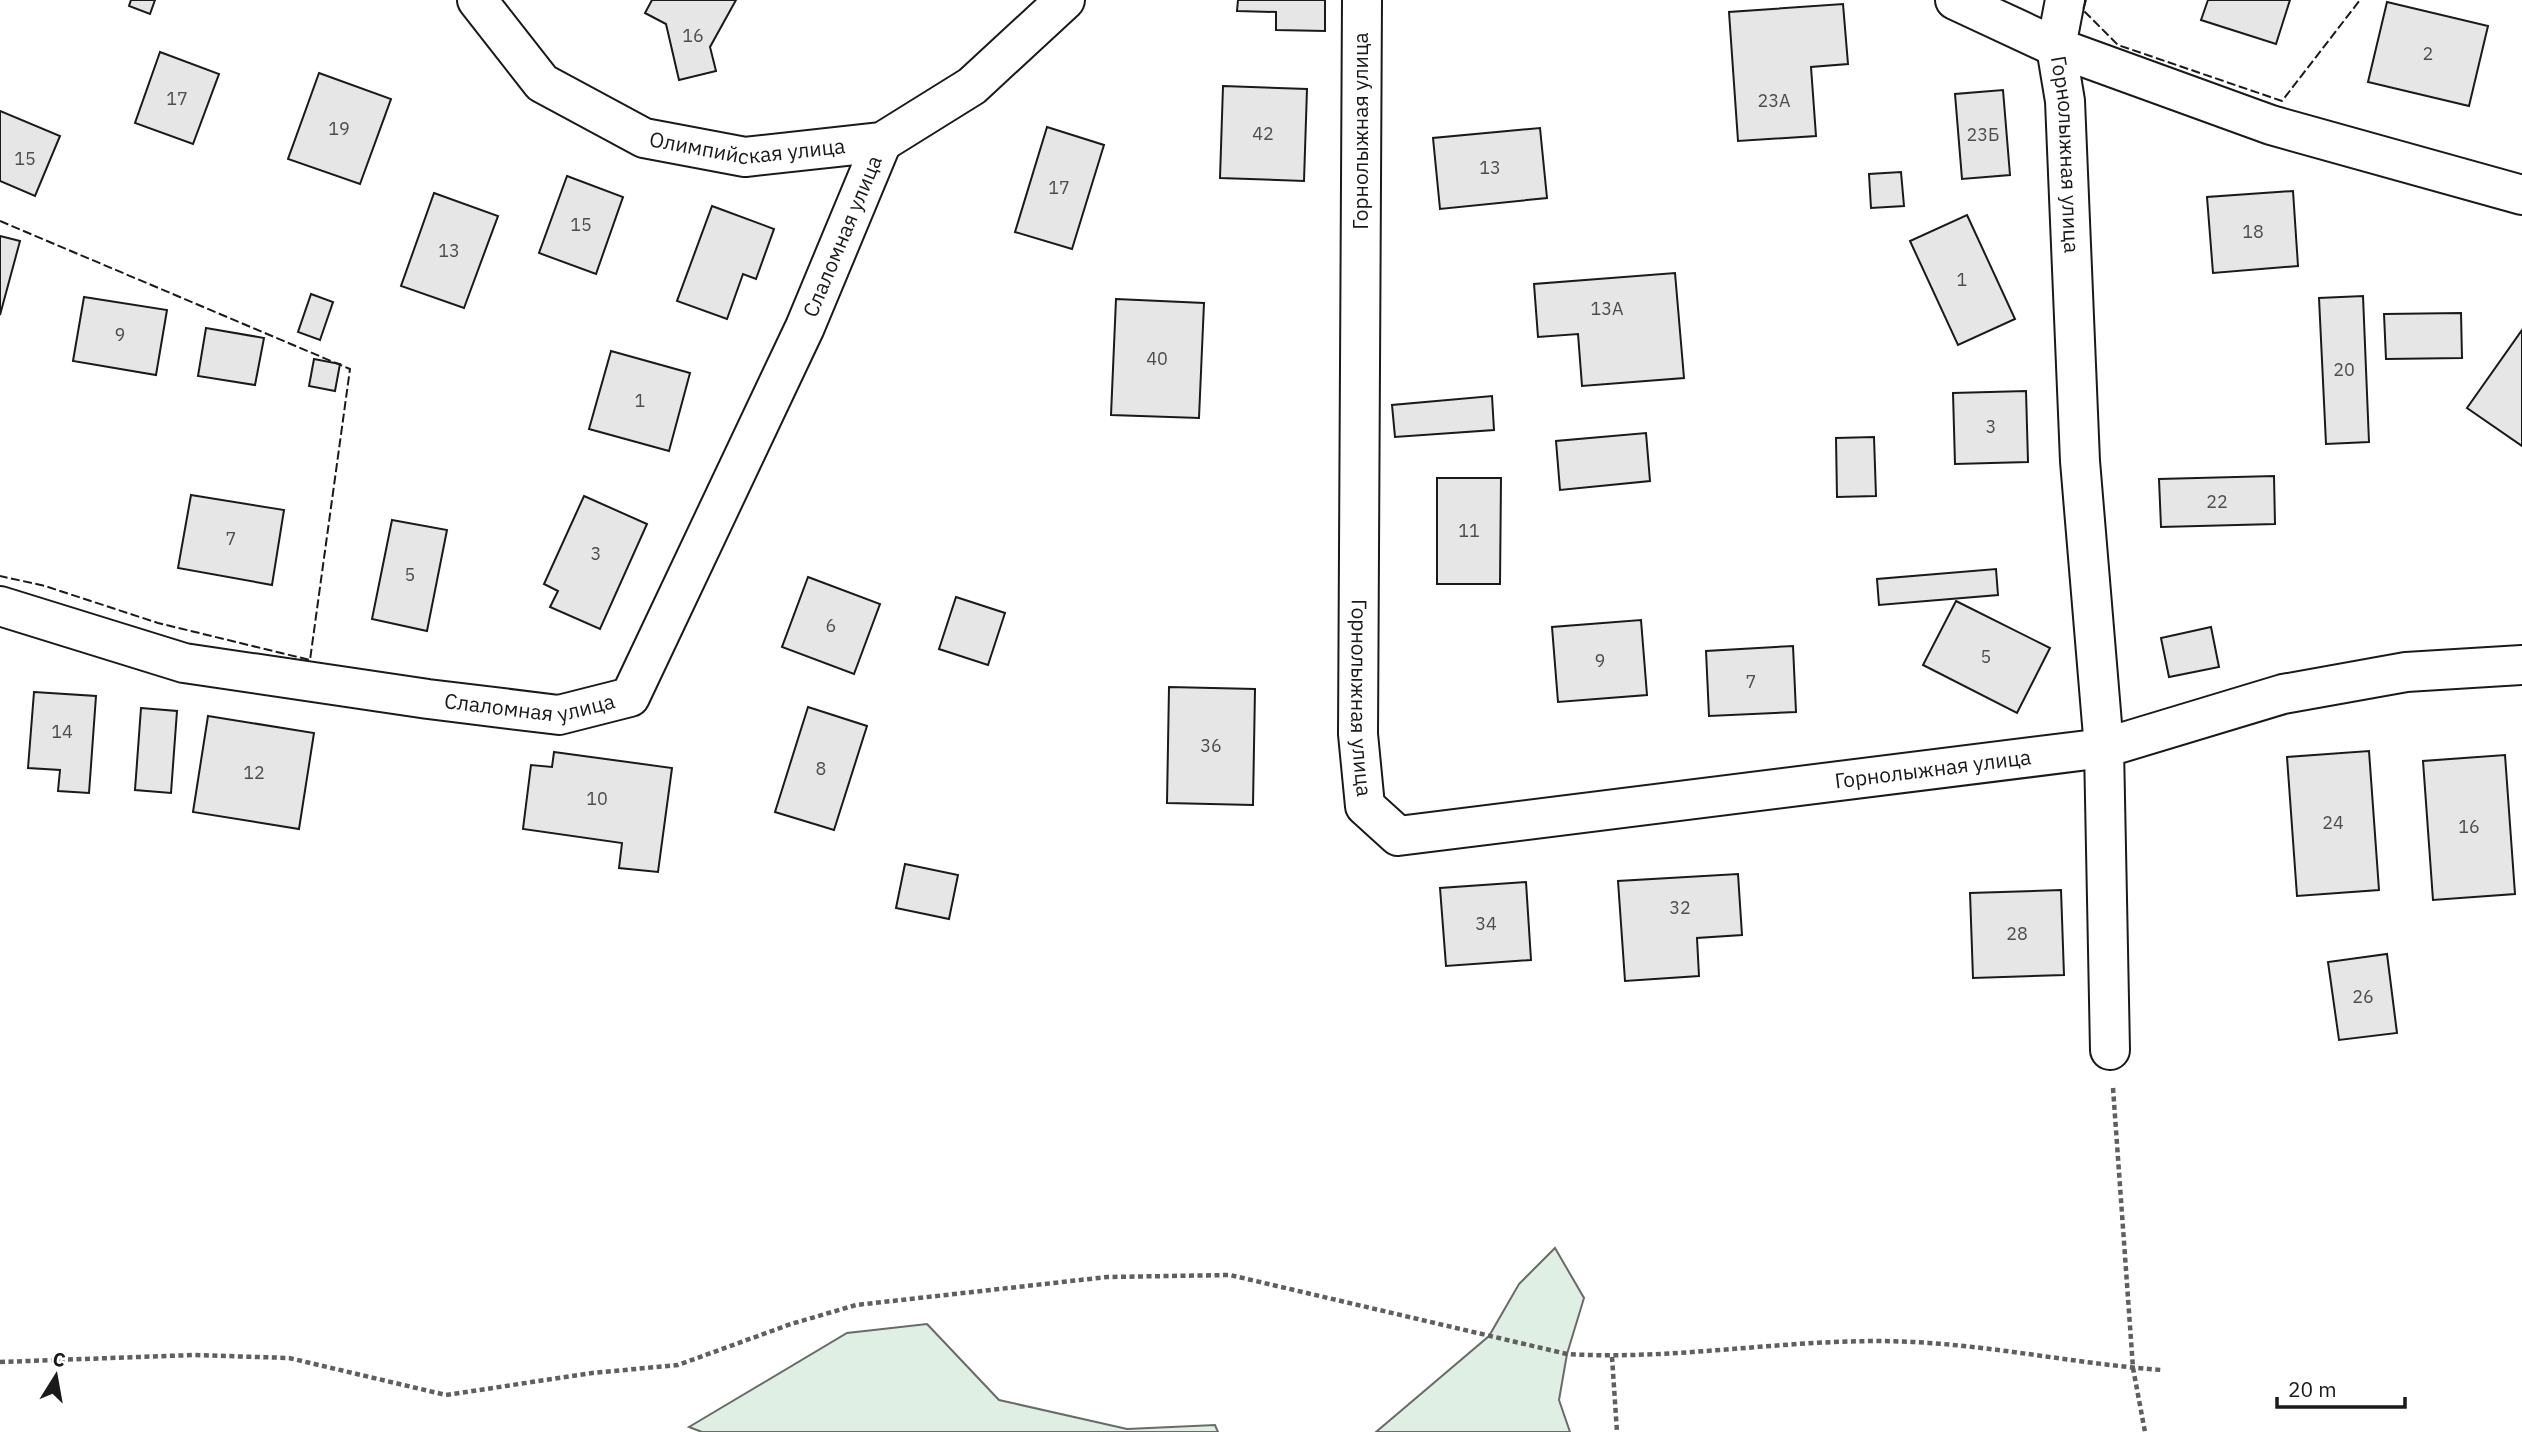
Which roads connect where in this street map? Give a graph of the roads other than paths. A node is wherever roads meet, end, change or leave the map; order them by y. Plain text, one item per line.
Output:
1 (1065, 0) edge
2 (1362, 0) edge
3 (1955, 0) edge
4 (2066, 0) edge
5 (468, 2) edge
6 (2056, 47) junction
7 (882, 142) junction
8 (2522, 195) edge
9 (0, 606) edge
10 (2522, 665) edge
11 (2104, 748) junction
12 (2110, 1050) road end

1 - 7 street, Олимпийская улица
2 - 11 street, Горнолыжная улица
3 - 6 street
4 - 6 street
5 - 7 street, Олимпийская улица
6 - 8 street, Горнолыжная улица
6 - 11 street, Горнолыжная улица
7 - 9 street, Слаломная улица
10 - 11 street, Горнолыжная улица
11 - 12 street, Горнолыжная улица

